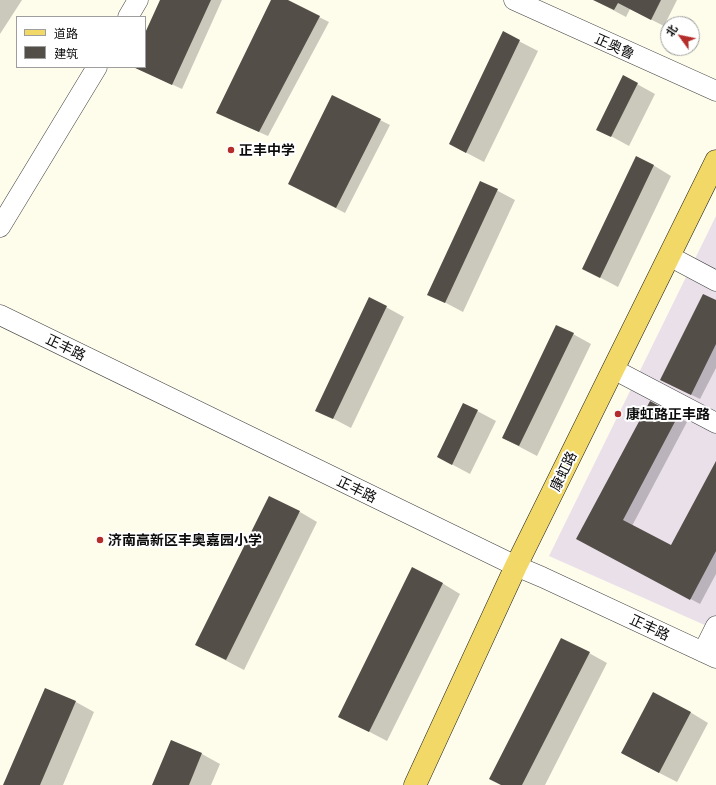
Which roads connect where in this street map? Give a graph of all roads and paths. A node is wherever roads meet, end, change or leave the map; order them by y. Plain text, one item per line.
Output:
1 (138, 0) edge
2 (514, 0) edge
3 (129, 16) edge
4 (96, 68) edge
5 (716, 91) edge
6 (716, 160) edge
7 (0, 227) edge
8 (669, 256) junction
9 (716, 280) edge
10 (0, 315) edge
11 (613, 369) junction
12 (716, 423) edge
13 (516, 566) junction
14 (716, 626) edge
15 (709, 655) edge
16 (415, 785) edge

1 - 3 street
2 - 5 street, 正奥鲁
4 - 7 street
6 - 8 main road, 康虹路
8 - 9 street
8 - 11 main road, 康虹路
10 - 13 street, 正丰路
11 - 12 street
11 - 13 main road, 康虹路
13 - 15 street, 正丰路
13 - 16 main road, 康虹路
14 - 15 street

